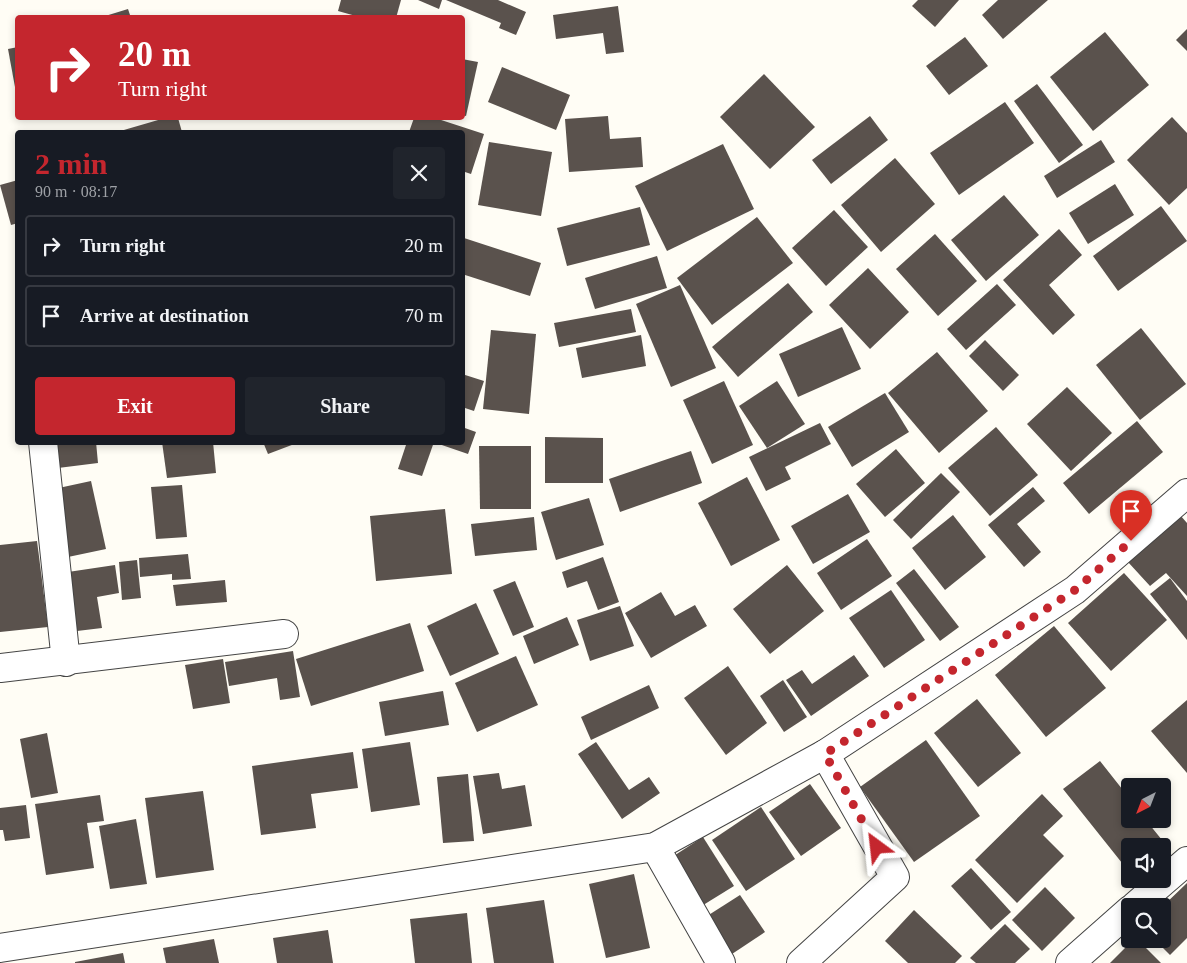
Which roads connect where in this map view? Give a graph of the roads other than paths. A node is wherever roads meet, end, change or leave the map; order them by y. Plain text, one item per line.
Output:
1 (43, 445) edge
2 (1187, 493) edge
3 (284, 634) dead end
4 (66, 662) junction
5 (0, 668) edge
6 (825, 754) junction
7 (655, 847) junction
8 (1187, 861) edge
9 (1144, 898) edge
10 (1121, 918) edge
11 (0, 948) edge
12 (721, 963) edge
13 (801, 963) edge
14 (1070, 963) edge

1 - 4 street
2 - 6 street
3 - 4 street
4 - 5 street
6 - 7 street
6 - 13 street
7 - 11 street
7 - 12 street
8 - 9 street
10 - 14 street

